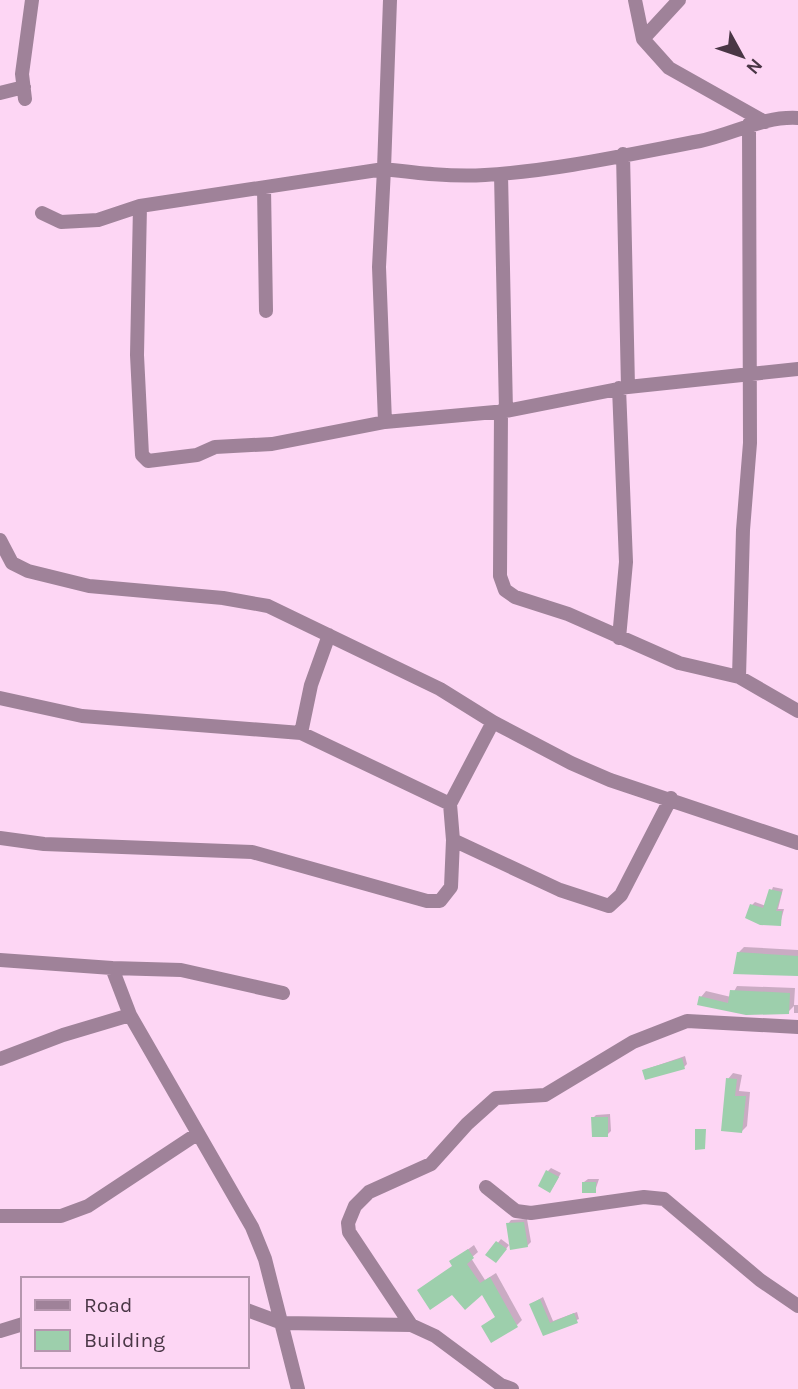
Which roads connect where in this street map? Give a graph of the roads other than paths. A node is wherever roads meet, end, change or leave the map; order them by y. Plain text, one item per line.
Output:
1 (32, 0) edge
2 (390, 0) edge
3 (635, 0) edge
4 (679, 0) edge
5 (643, 39) junction
6 (0, 93) edge
7 (798, 118) edge
8 (765, 122) junction
9 (749, 124) junction
10 (623, 154) junction
11 (384, 169) junction
12 (501, 174) junction
13 (264, 188) junction
14 (140, 206) junction
15 (42, 212) dead end
16 (266, 311) dead end
17 (798, 369) edge
18 (748, 373) junction
19 (624, 388) junction
20 (504, 411) junction
21 (385, 422) junction
22 (0, 540) edge
23 (329, 635) junction
24 (619, 638) junction
25 (739, 677) junction
26 (0, 698) edge
27 (798, 711) edge
28 (494, 722) junction
29 (301, 733) junction
30 (671, 798) junction
31 (450, 804) junction
32 (0, 838) edge
33 (453, 840) junction
34 (798, 843) edge
35 (0, 960) edge
36 (113, 968) junction
37 (283, 993) dead end
38 (130, 1015) junction
39 (798, 1027) edge
40 (0, 1059) edge
41 (197, 1134) junction
42 (486, 1187) dead end
43 (0, 1216) edge
44 (798, 1306) edge
45 (248, 1310) edge
46 (282, 1323) junction
47 (21, 1325) edge
48 (411, 1325) junction
49 (0, 1331) edge
50 (298, 1389) edge
51 (512, 1389) edge

1 - 6 street
2 - 11 street
3 - 5 street
4 - 5 street
5 - 8 street
7 - 8 street
8 - 9 street
9 - 10 street
9 - 18 street
10 - 12 street
10 - 19 street
11 - 12 street
11 - 13 street
11 - 21 street
12 - 20 street
13 - 14 street
13 - 16 street
14 - 15 street
14 - 21 street
17 - 18 street
18 - 19 street
18 - 25 street
19 - 20 street
19 - 24 street
20 - 21 street
20 - 24 street
22 - 23 street
23 - 28 street
23 - 29 street
24 - 25 street
25 - 27 street
26 - 29 street
28 - 30 street
28 - 31 street
29 - 31 street
30 - 33 street
30 - 34 street
31 - 33 street
32 - 33 street
35 - 36 street
36 - 37 street
36 - 38 street
38 - 40 street
38 - 41 street
39 - 48 street
41 - 43 street
41 - 46 street
42 - 44 street
45 - 46 street
46 - 48 street
46 - 50 street
47 - 49 street
48 - 51 street

